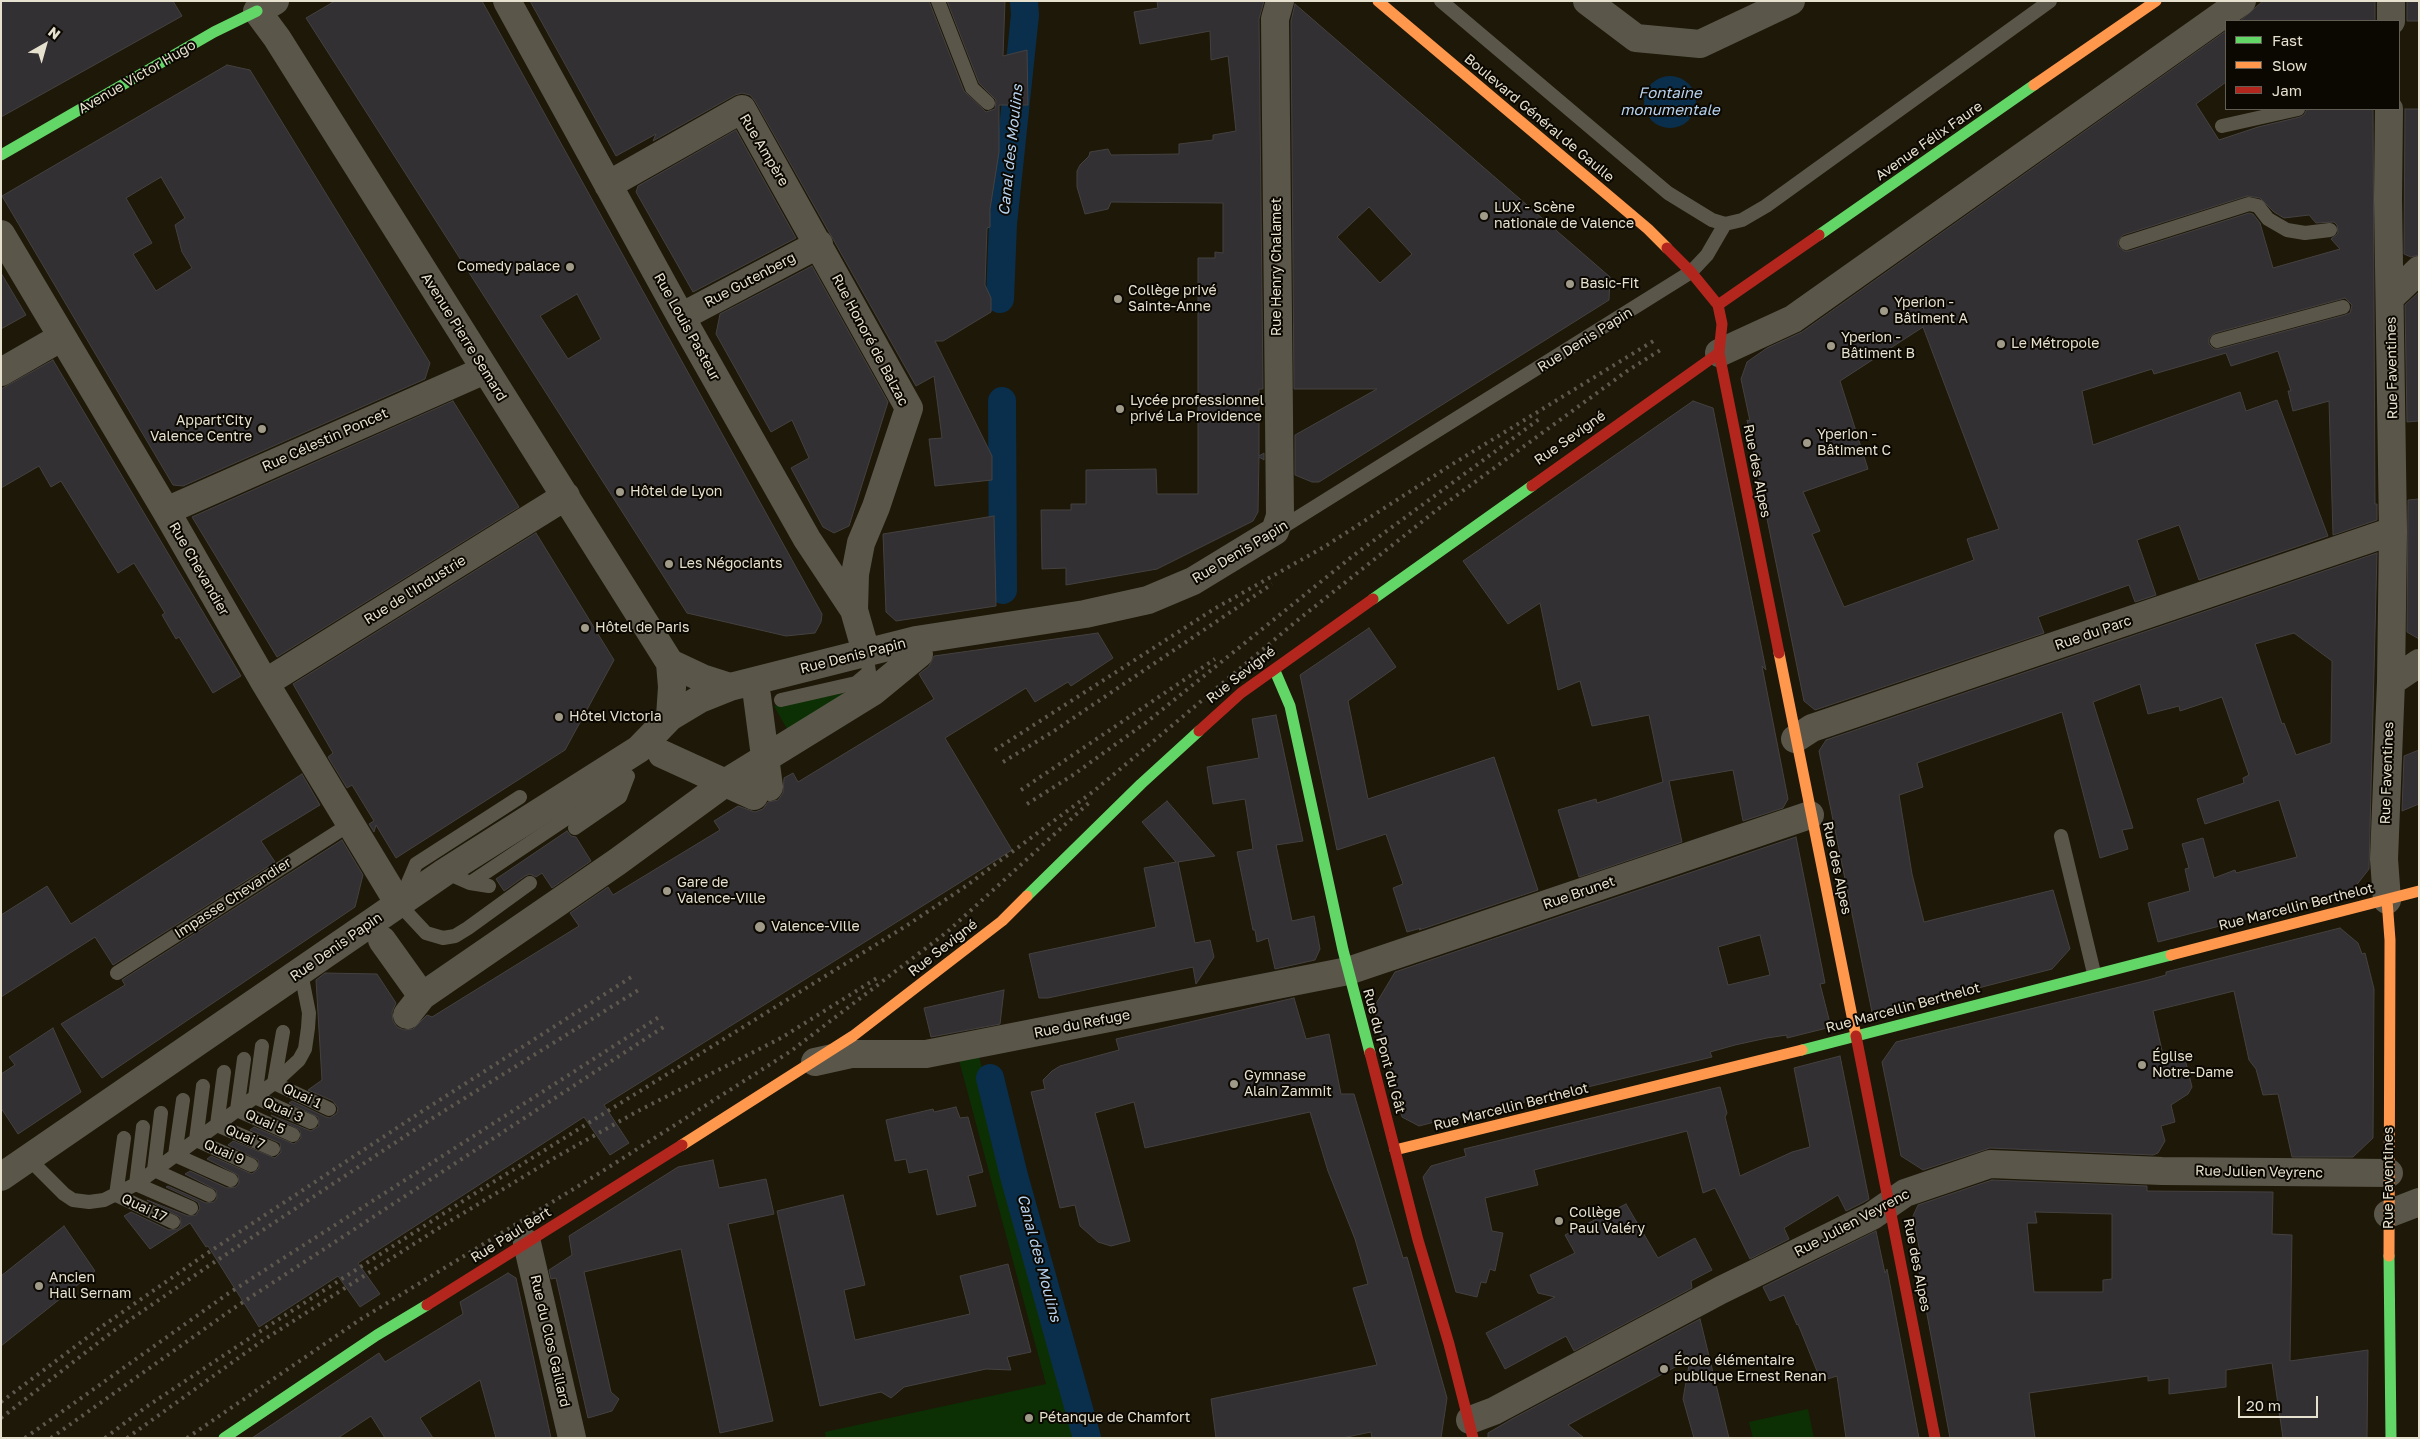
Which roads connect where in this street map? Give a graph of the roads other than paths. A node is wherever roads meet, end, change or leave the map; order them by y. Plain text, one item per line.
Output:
1 (507, 1) edge
2 (938, 1) edge
3 (1280, 1) edge
4 (1378, 1) edge
5 (1441, 1) edge
6 (1587, 1) edge
7 (1791, 1) edge
8 (2050, 1) edge
9 (2156, 1) edge
10 (2242, 1) edge
11 (2391, 1) edge
12 (258, 5) edge
13 (2391, 20) edge
14 (988, 103) dead end
15 (2294, 110) edge
16 (2389, 110) edge
17 (2222, 126) dead end
18 (1, 155) edge
19 (608, 184) junction
20 (1725, 224) junction
21 (2330, 230) dead end
22 (1, 234) edge
23 (2126, 243) dead end
24 (819, 244) junction
25 (2419, 270) edge
26 (1691, 272) junction
27 (2383, 298) junction
28 (1718, 305) junction
29 (2342, 307) dead end
30 (681, 317) junction
31 (62, 337) junction
32 (2217, 341) dead end
33 (1719, 352) junction
34 (485, 370) junction
35 (1, 372) edge
36 (566, 496) junction
37 (166, 511) junction
38 (2393, 531) junction
39 (1275, 532) junction
40 (854, 610) junction
41 (919, 654) dead end
42 (867, 657) junction
43 (670, 663) junction
44 (2419, 663) edge
45 (1274, 670) junction
46 (2391, 682) junction
47 (265, 683) junction
48 (730, 687) junction
49 (769, 698) joint
50 (670, 717) junction
51 (1795, 739) junction
52 (650, 751) junction
53 (766, 758) junction
54 (627, 778) junction
55 (725, 783) junction
56 (520, 798) dead end
57 (1810, 815) junction
58 (350, 824) junction
59 (575, 828) dead end
60 (2061, 836) dead end
61 (445, 872) junction
62 (530, 883) dead end
63 (470, 884) junction
64 (489, 886) dead end
65 (2419, 891) edge
66 (2387, 900) junction
67 (399, 904) junction
68 (382, 940) dead end
69 (1348, 971) junction
70 (301, 972) junction
71 (117, 973) dead end
72 (2094, 973) junction
73 (283, 1032) dead end
74 (1855, 1036) junction
75 (262, 1046) dead end
76 (850, 1054) junction
77 (244, 1059) dead end
78 (815, 1062) junction
79 (224, 1072) dead end
80 (274, 1083) junction
81 (203, 1086) dead end
82 (255, 1097) junction
83 (183, 1100) dead end
84 (330, 1109) dead end
85 (237, 1110) junction
86 (161, 1113) dead end
87 (311, 1122) dead end
88 (217, 1124) junction
89 (143, 1127) dead end
90 (293, 1135) dead end
91 (124, 1138) dead end
92 (196, 1140) junction
93 (273, 1149) dead end
94 (1395, 1150) junction
95 (175, 1155) junction
96 (12, 1163) edge
97 (252, 1165) dead end
98 (154, 1170) junction
99 (2389, 1173) junction
100 (231, 1180) dead end
101 (136, 1184) junction
102 (116, 1195) junction
103 (210, 1195) dead end
104 (2419, 1202) edge
105 (1890, 1204) junction
106 (191, 1208) dead end
107 (2388, 1214) junction
108 (173, 1222) dead end
109 (538, 1237) junction
110 (1470, 1432) edge
111 (235, 1434) edge
112 (572, 1438) edge
113 (1935, 1438) edge
114 (2392, 1438) edge

1 - 19 street, Rue Louis Pasteur
2 - 14 lane
3 - 39 street, Rue Henry Chalamet
4 - 26 main road, Boulevard Général de Gaulle
5 - 20 lane
6 - 7 street
8 - 20 lane
9 - 28 main road, Avenue Félix Faure
10 - 33 street
11 - 13 street
12 - 18 main road, Avenue Victor Hugo
12 - 34 street, Avenue Pierre Semard
15 - 17 lane
16 - 27 street, Rue Faventines
19 - 24 street, Rue Ampère
19 - 30 street, Rue Louis Pasteur
20 - 26 lane, Rue Denis Papin
21 - 23 lane
22 - 31 street, Rue Chevandier
24 - 30 street, Rue Gutenberg
24 - 40 street, Rue Honoré de Balzac
25 - 27 street
26 - 28 main road, Boulevard Général de Gaulle
26 - 39 lane, Rue Denis Papin
27 - 38 street, Rue Faventines
28 - 33 main road, Rue des Alpes
29 - 32 lane
30 - 40 street, Rue Louis Pasteur
31 - 35 street
31 - 37 street, Rue Chevandier
33 - 45 main road, Rue Sevigné
33 - 51 main road, Rue des Alpes
34 - 36 street, Avenue Pierre Semard
34 - 37 street, Rue Célestin Poncet
36 - 43 street, Avenue Pierre Semard
36 - 47 street, Rue de l'Industrie
37 - 47 street, Rue Chevandier
38 - 46 street, Rue Faventines
38 - 51 street, Rue du Parc
39 - 42 street, Rue Denis Papin
40 - 42 street, Rue Louis Pasteur
41 - 53 street
42 - 48 street, Rue Denis Papin
42 - 49 lane
43 - 48 street
43 - 50 street
44 - 46 street
45 - 69 main road, Rue du Pont du Gât
45 - 76 lane
45 - 78 main road, Rue Sevigné
46 - 66 street, Rue Faventines
47 - 58 street, Rue Chevandier
48 - 50 street, Rue Denis Papin
49 - 53 street
50 - 52 street, Rue Denis Papin
51 - 57 main road, Rue des Alpes
52 - 54 lane
52 - 55 street
52 - 61 street, Rue Denis Papin
53 - 55 street
53 - 55 street
54 - 59 lane
54 - 63 lane
55 - 68 street
56 - 67 lane
57 - 69 street, Rue Brunet
57 - 74 main road, Rue des Alpes
58 - 67 street, Rue Chevandier
58 - 71 lane, Impasse Chevandier
60 - 72 lane
61 - 63 lane
61 - 67 street, Rue Denis Papin
62 - 67 lane
63 - 64 lane
65 - 66 main road, Rue Marcellin Berthelot
66 - 72 main road, Rue Marcellin Berthelot
66 - 99 main road, Rue Faventines
67 - 70 street, Rue Denis Papin
69 - 76 street, Rue du Refuge
69 - 94 main road, Rue du Pont du Gât
70 - 80 lane
70 - 96 street, Rue Denis Papin
72 - 74 main road, Rue Marcellin Berthelot
73 - 80 lane
74 - 94 main road, Rue Marcellin Berthelot
74 - 105 main road, Rue des Alpes
75 - 82 lane
76 - 78 street, Rue du Refuge
76 - 109 lane
77 - 85 lane
78 - 109 main road, Rue Paul Bert
79 - 88 lane
80 - 82 lane
80 - 84 lane, Quai 1
81 - 92 lane
82 - 85 lane
82 - 87 lane, Quai 3
83 - 95 lane
85 - 88 lane
85 - 90 lane, Quai 5
86 - 98 lane
88 - 92 lane
88 - 93 lane, Quai 7
89 - 101 lane
91 - 102 lane
92 - 95 lane
92 - 97 lane, Quai 9
94 - 110 main road, Rue du Pont du Gât
95 - 98 lane
95 - 100 lane
96 - 102 lane
98 - 101 lane
98 - 103 lane
99 - 105 street, Rue Julien Veyrenc
99 - 107 main road, Rue Faventines
101 - 102 lane
101 - 106 lane
102 - 108 lane, Quai 17
104 - 107 street
105 - 110 street, Rue Julien Veyrenc
105 - 113 main road, Rue des Alpes
107 - 114 main road, Rue Faventines
109 - 111 main road, Rue Paul Bert
109 - 112 street, Rue du Clos Gaillard

